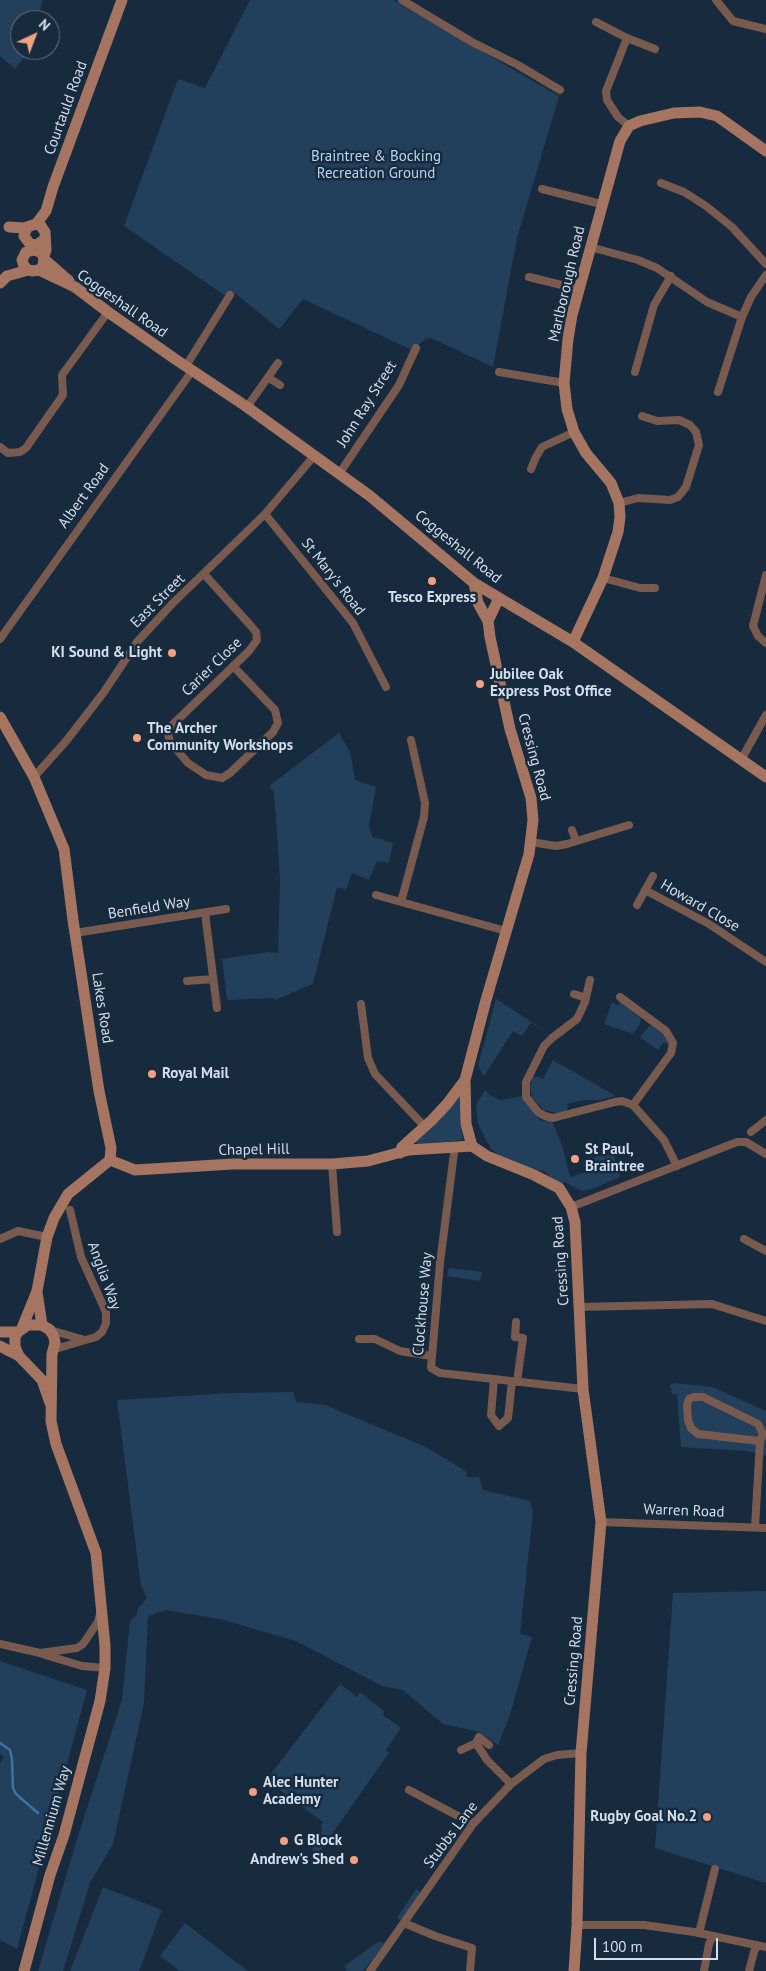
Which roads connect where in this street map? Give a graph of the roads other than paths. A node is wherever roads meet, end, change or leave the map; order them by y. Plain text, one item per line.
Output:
1 (122, 0) edge
2 (402, 0) edge
3 (716, 0) edge
4 (596, 22) dead end
5 (766, 29) edge
6 (626, 38) junction
7 (655, 49) dead end
8 (560, 90) dead end
9 (629, 126) junction
10 (765, 147) edge
11 (661, 183) dead end
12 (542, 189) dead end
13 (601, 204) junction
14 (4, 224) edge
15 (33, 233) junction
16 (590, 247) junction
17 (23, 256) junction
18 (39, 264) junction
19 (766, 264) edge
20 (766, 275) edge
21 (671, 276) junction
22 (529, 277) dead end
23 (3, 279) edge
24 (578, 289) junction
25 (230, 295) dead end
26 (108, 312) junction
27 (742, 318) junction
28 (416, 348) dead end
29 (278, 363) dead end
30 (189, 368) junction
31 (499, 372) dead end
32 (635, 372) dead end
33 (269, 378) junction
34 (564, 383) junction
35 (280, 385) dead end
36 (718, 392) dead end
37 (247, 407) junction
38 (642, 416) dead end
39 (574, 432) junction
40 (0, 446) edge
41 (314, 456) junction
42 (531, 469) dead end
43 (339, 474) junction
44 (619, 503) junction
45 (265, 514) junction
46 (204, 574) junction
47 (766, 575) edge
48 (603, 578) junction
49 (474, 583) junction
50 (655, 588) dead end
51 (499, 598) junction
52 (488, 620) junction
53 (0, 638) edge
54 (573, 642) junction
55 (766, 643) edge
56 (233, 666) junction
57 (386, 687) dead end
58 (766, 715) edge
59 (0, 717) edge
60 (411, 740) dead end
61 (741, 760) junction
62 (766, 777) edge
63 (34, 778) junction
64 (629, 825) dead end
65 (572, 830) dead end
66 (576, 841) junction
67 (531, 842) junction
68 (653, 876) dead end
69 (645, 890) junction
70 (376, 895) dead end
71 (401, 902) junction
72 (637, 905) dead end
73 (226, 909) dead end
74 (206, 913) junction
75 (506, 931) junction
76 (75, 933) junction
77 (766, 962) edge
78 (213, 979) junction
79 (590, 980) dead end
80 (187, 981) dead end
81 (574, 994) dead end
82 (586, 998) junction
83 (620, 998) dead end
84 (361, 1004) dead end
85 (217, 1008) dead end
86 (465, 1080) junction
87 (633, 1105) junction
88 (766, 1120) edge
89 (425, 1127) junction
90 (751, 1132) dead end
91 (472, 1146) junction
92 (453, 1148) junction
93 (400, 1153) junction
94 (766, 1154) edge
95 (110, 1160) junction
96 (332, 1164) junction
97 (678, 1166) junction
98 (572, 1207) junction
99 (70, 1210) dead end
100 (337, 1232) dead end
101 (47, 1237) junction
102 (0, 1239) edge
103 (744, 1239) dead end
104 (766, 1251) edge
105 (37, 1291) junction
106 (579, 1307) junction
107 (766, 1321) edge
108 (516, 1322) dead end
109 (46, 1327) junction
110 (20, 1330) junction
111 (0, 1332) edge
112 (359, 1339) dead end
113 (85, 1340) junction
114 (0, 1346) edge
115 (54, 1352) junction
116 (432, 1356) junction
117 (23, 1360) junction
118 (494, 1379) junction
119 (514, 1381) junction
120 (584, 1389) junction
121 (50, 1403) junction
122 (763, 1436) edge
123 (601, 1522) junction
124 (755, 1527) junction
125 (766, 1528) edge
126 (102, 1610) junction
127 (0, 1644) edge
128 (40, 1653) junction
129 (106, 1668) junction
130 (468, 1740) dead end
131 (476, 1743) junction
132 (489, 1745) dead end
133 (461, 1750) dead end
134 (581, 1753) junction
135 (511, 1784) junction
136 (409, 1790) dead end
137 (473, 1824) junction
138 (715, 1869) dead end
139 (404, 1923) junction
140 (577, 1925) junction
141 (698, 1933) junction
142 (713, 1936) junction
143 (757, 1945) junction
144 (766, 1947) edge
145 (24, 1971) edge
146 (370, 1971) edge
147 (470, 1971) edge
148 (574, 1971) edge
149 (704, 1971) edge
150 (749, 1971) edge

1 - 15 street, Courtauld Road
2 - 8 street
3 - 5 street
4 - 6 street
6 - 7 street
6 - 9 street
9 - 10 street
9 - 13 street, Marlborough Road
11 - 19 street
12 - 13 street
13 - 16 street, Marlborough Road
14 - 15 street
15 - 17 street
15 - 18 street
16 - 21 street
16 - 24 street, Marlborough Road
17 - 18 street
17 - 18 street
17 - 23 street
18 - 23 street
18 - 26 street, Coggeshall Road
20 - 27 street
21 - 27 street
21 - 32 street
22 - 24 street
24 - 34 street, Marlborough Road
25 - 30 street
26 - 30 street, Coggeshall Road
26 - 40 street
27 - 36 street
28 - 43 street, John Ray Street
29 - 33 street
30 - 37 street, Coggeshall Road
30 - 53 street, Albert Road
31 - 34 street
33 - 35 street
33 - 37 street
34 - 39 street, Marlborough Road
37 - 41 street, Coggeshall Road
38 - 44 street
39 - 42 street
39 - 44 street, Marlborough Road
41 - 43 street, Coggeshall Road
41 - 45 street, East Street
43 - 49 street, Coggeshall Road
44 - 48 street, Marlborough Road
45 - 46 street, East Street
45 - 57 street, St Mary's Road
46 - 56 street, Carier Close
46 - 63 street, East Street
47 - 55 street
48 - 50 street
48 - 54 street, Marlborough Road
49 - 51 street, Coggeshall Road
49 - 52 street, Cressing Road
51 - 52 street
51 - 54 street, Coggeshall Road
52 - 67 street, Cressing Road
54 - 61 street, Coggeshall Road
56 - 56 street, Carier Close
58 - 61 street
59 - 63 street, Lakes Road
60 - 71 street
61 - 62 street, Coggeshall Road
63 - 76 street, Lakes Road
64 - 66 street
65 - 66 street
66 - 67 street
67 - 75 street, Cressing Road
68 - 69 street
69 - 72 street
69 - 77 street, Howard Close
70 - 71 street
71 - 75 street
73 - 74 street, Benfield Way
74 - 76 street, Benfield Way
74 - 78 street
75 - 86 street, Cressing Road
76 - 95 street, Lakes Road
78 - 80 street
78 - 85 street
79 - 82 street
81 - 82 street
82 - 87 street
83 - 87 street
84 - 89 street
86 - 89 street
86 - 91 street, Cressing Road
87 - 97 street
88 - 90 street
89 - 93 street
91 - 92 street, Chapel Hill
91 - 98 street, Cressing Road
92 - 93 street, Chapel Hill
92 - 116 street, Clockhouse Way
93 - 96 street, Chapel Hill
94 - 97 street
95 - 96 street, Chapel Hill
95 - 101 street
96 - 100 street
97 - 98 street
98 - 106 street, Cressing Road
99 - 113 street, Anglia Way
101 - 102 street
101 - 105 street
103 - 104 street
105 - 109 street
105 - 110 street
106 - 107 street
106 - 120 street, Cressing Road
108 - 119 street
109 - 110 street
109 - 113 street
109 - 115 street
110 - 111 street
110 - 117 street
112 - 116 street
113 - 115 street, Anglia Way
114 - 117 street
115 - 117 street
115 - 121 street
116 - 118 street, Clockhouse Way
117 - 121 street
118 - 119 street, Clockhouse Way
118 - 119 street
119 - 120 street, Clockhouse Way
120 - 123 street, Cressing Road
121 - 126 street, Millennium Way
122 - 122 street
122 - 124 street
123 - 124 street, Warren Road
123 - 134 street, Cressing Road
124 - 125 street, Warren Road
126 - 128 street
126 - 129 street, Millennium Way
127 - 128 street
128 - 129 street
129 - 145 street, Millennium Way
130 - 131 street
131 - 132 street
131 - 133 street
131 - 135 street
134 - 135 street, Stubbs Lane
134 - 140 street, Cressing Road
135 - 137 street, Stubbs Lane
136 - 137 street
137 - 139 street, Stubbs Lane
138 - 141 street
139 - 146 street, Stubbs Lane
139 - 147 street
140 - 141 street
140 - 148 street, Cressing Road
141 - 142 street
142 - 143 street
142 - 149 street
143 - 144 street
143 - 150 street

